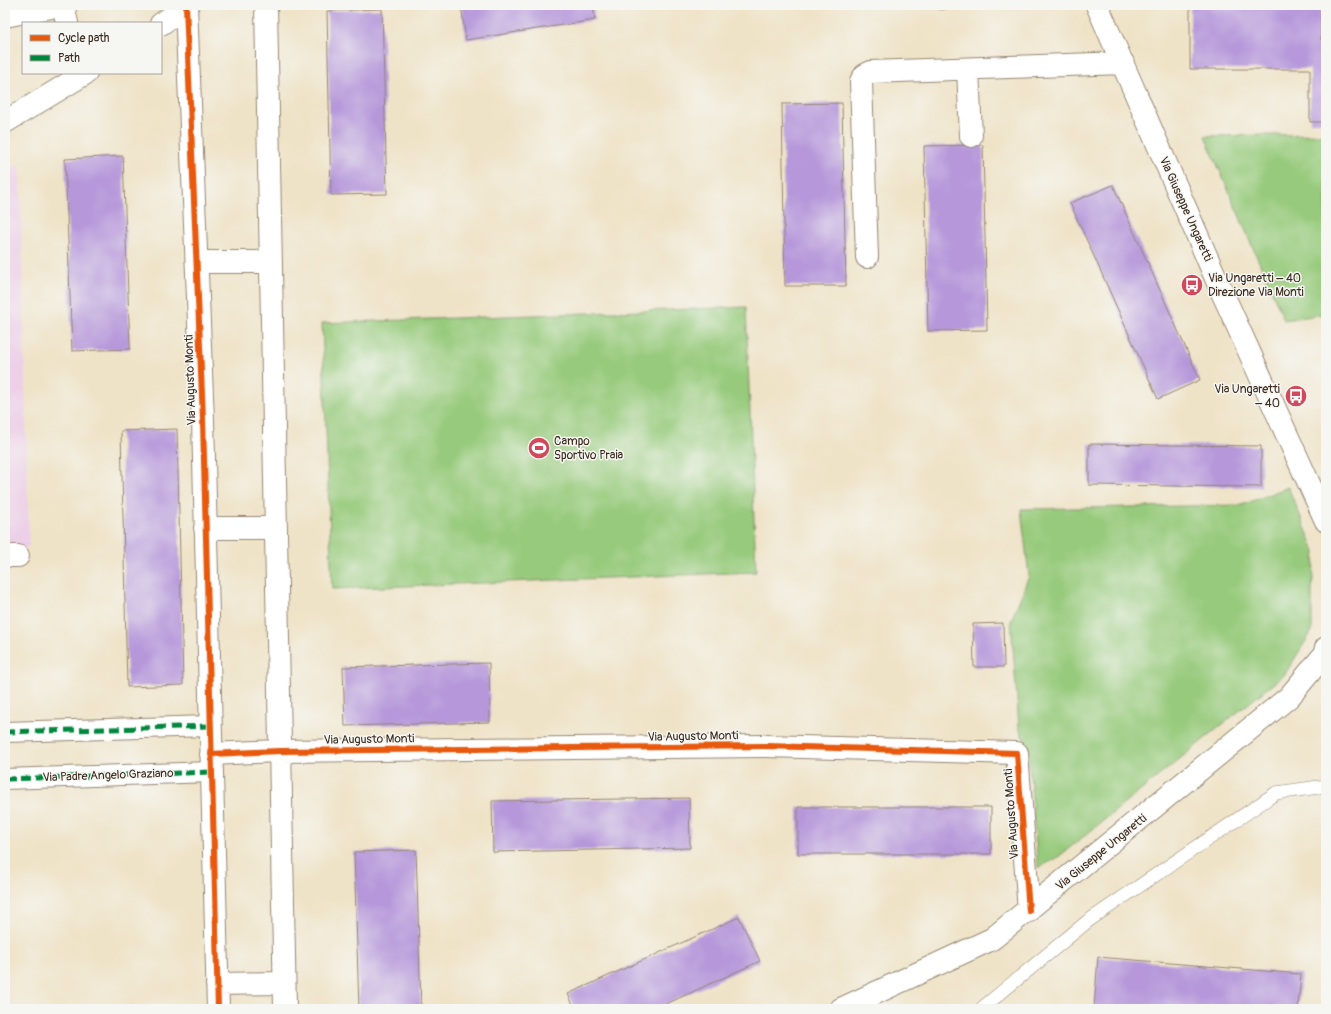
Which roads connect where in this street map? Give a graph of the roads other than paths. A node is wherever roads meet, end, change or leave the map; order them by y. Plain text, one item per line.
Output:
1 (63, 5) edge
2 (187, 5) edge
3 (266, 5) edge
4 (1097, 5) edge
5 (5, 16) edge
6 (67, 22) edge
7 (162, 23) edge
8 (1122, 63) junction
9 (968, 69) junction
10 (83, 74) edge
11 (67, 79) edge
12 (5, 122) edge
13 (971, 136) dead end
14 (867, 257) dead end
15 (197, 262) junction
16 (271, 262) junction
17 (1326, 521) edge
18 (205, 528) junction
19 (276, 528) junction
20 (1325, 652) edge
21 (210, 726) junction
22 (5, 732) edge
23 (280, 751) junction
24 (211, 763) junction
25 (5, 778) edge
26 (1326, 786) edge
27 (1029, 911) junction
28 (284, 983) junction
29 (217, 984) junction
30 (863, 1004) edge
31 (218, 1009) edge
32 (285, 1009) edge
33 (842, 1009) edge
34 (981, 1009) edge

1 - 5 street
1 - 6 street
2 - 7 street
2 - 15 street, Via Augusto Monti
3 - 16 street
4 - 8 street, Via Giuseppe Ungaretti
8 - 9 street
8 - 17 street, Via Giuseppe Ungaretti
9 - 13 street
9 - 14 street
10 - 11 street
11 - 12 street
15 - 16 street
15 - 18 street, Via Augusto Monti
16 - 19 street
18 - 19 street
18 - 21 street, Via Augusto Monti
19 - 23 street
20 - 27 street, Via Giuseppe Ungaretti
21 - 22 street
21 - 24 street, Via Augusto Monti
23 - 24 street, Via Augusto Monti
23 - 27 street, Via Augusto Monti
23 - 28 street
24 - 25 street, Via Padre Angelo Graziano
24 - 29 street, Via Augusto Monti
26 - 34 lane
27 - 30 street, Via Giuseppe Ungaretti
28 - 29 street
28 - 32 street
29 - 31 street, Via Augusto Monti
30 - 33 street, Via Giuseppe Ungaretti

